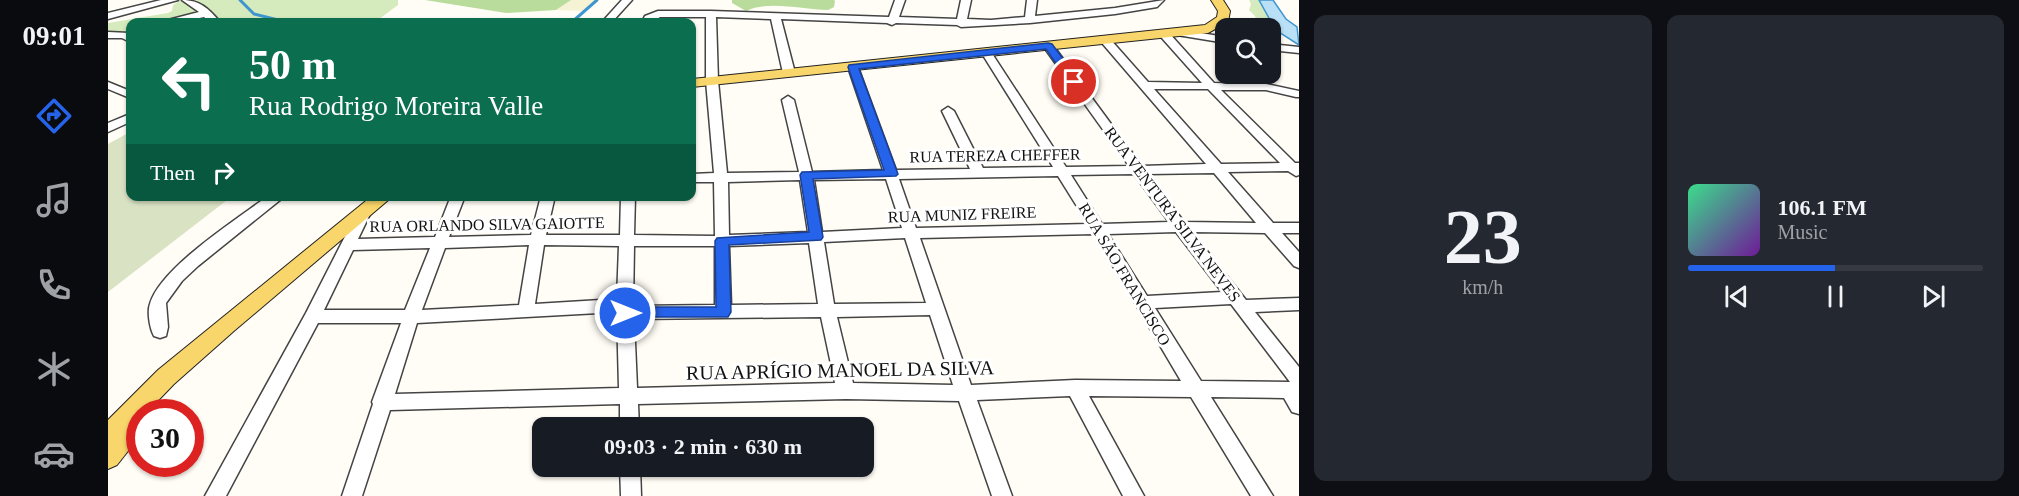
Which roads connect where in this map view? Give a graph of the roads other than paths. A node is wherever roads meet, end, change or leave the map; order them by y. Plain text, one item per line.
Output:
1 (148, 0) edge
2 (173, 0) edge
3 (187, 0) edge
4 (627, 0) edge
5 (900, 0) edge
6 (966, 0) edge
7 (1032, 0) edge
8 (1099, 0) edge
9 (1159, 0) edge
10 (1216, 0) edge
11 (1114, 5) edge
12 (134, 9) junction
13 (206, 13) junction
14 (1100, 13) junction
15 (711, 14) junction
16 (108, 16) edge
17 (776, 17) junction
18 (187, 18) edge
19 (211, 18) edge
20 (611, 18) edge
21 (649, 18) edge
22 (1030, 20) junction
23 (892, 22) junction
24 (961, 24) junction
25 (1181, 33) junction
26 (108, 34) edge
27 (1165, 35) junction
28 (126, 36) edge
29 (1215, 38) edge
30 (1106, 41) junction
31 (1048, 46) junction
32 (986, 52) junction
33 (853, 67) junction
34 (789, 73) junction
35 (712, 81) junction
36 (696, 83) edge
37 (108, 85) edge
38 (1144, 86) junction
39 (1211, 86) junction
40 (126, 93) edge
41 (1296, 94) dead end
42 (788, 100) dead end
43 (948, 111) dead end
44 (126, 120) edge
45 (108, 128) edge
46 (1139, 170) junction
47 (1217, 170) junction
48 (1296, 170) edge
49 (1064, 171) junction
50 (978, 172) junction
51 (892, 174) junction
52 (806, 175) junction
53 (721, 177) junction
54 (696, 178) edge
55 (272, 201) edge
56 (377, 201) edge
57 (456, 201) edge
58 (547, 201) edge
59 (628, 201) edge
60 (365, 210) junction
61 (1180, 227) junction
62 (1269, 227) junction
63 (1299, 228) edge
64 (1097, 229) junction
65 (911, 233) junction
66 (816, 237) junction
67 (626, 239) junction
68 (537, 240) junction
69 (442, 241) junction
70 (722, 241) junction
71 (348, 245) junction
72 (1299, 262) edge
73 (1142, 302) junction
74 (1240, 302) junction
75 (1299, 304) edge
76 (625, 309) junction
77 (827, 309) junction
78 (935, 309) junction
79 (526, 310) junction
80 (723, 312) junction
81 (313, 316) junction
82 (411, 317) junction
83 (160, 331) dead end
84 (195, 353) junction
85 (1075, 388) junction
86 (1195, 390) junction
87 (846, 391) junction
88 (1297, 391) edge
89 (964, 393) junction
90 (629, 395) junction
91 (155, 399) edge
92 (381, 402) junction
93 (630, 417) edge
94 (126, 434) edge
95 (108, 437) edge
96 (108, 457) edge
97 (630, 477) edge
98 (214, 496) edge
99 (352, 496) edge
100 (631, 496) edge
101 (1002, 496) edge
102 (1134, 496) edge
103 (1263, 496) edge

1 - 12 street
2 - 12 street
3 - 13 street
4 - 20 street
5 - 23 street
6 - 24 street
7 - 22 street
8 - 14 street
9 - 11 street
10 - 25 main road
11 - 14 street
12 - 16 street
13 - 18 street
13 - 19 street
14 - 22 street
15 - 17 street
15 - 21 street
15 - 35 street
17 - 23 street
17 - 34 street
22 - 24 street
23 - 24 street
25 - 27 main road
25 - 29 street
26 - 28 street
27 - 30 main road
27 - 39 street
30 - 31 main road
30 - 38 street
31 - 32 main road
31 - 46 street, RUA VENTURA SILVA NEVES
32 - 33 main road
32 - 49 street, RUA SÃO FRANCISCO
33 - 34 main road
33 - 51 street
34 - 35 main road
35 - 36 main road
35 - 53 street
37 - 40 street
38 - 39 street
38 - 47 street
39 - 41 street
39 - 48 street
42 - 52 street
43 - 50 street
44 - 45 street
46 - 47 street, RUA TEREZA CHEFFER
46 - 49 street, RUA TEREZA CHEFFER
46 - 61 street, RUA VENTURA SILVA NEVES
47 - 48 street, RUA TEREZA CHEFFER
47 - 62 street
49 - 50 street, RUA TEREZA CHEFFER
49 - 64 street, RUA SÃO FRANCISCO
50 - 51 street, RUA TEREZA CHEFFER
51 - 52 street, RUA TEREZA CHEFFER
51 - 65 street
52 - 53 street, RUA TEREZA CHEFFER
52 - 66 street
53 - 54 street, RUA TEREZA CHEFFER
53 - 70 street
55 - 83 street
56 - 60 main road
57 - 69 street
58 - 68 street
59 - 67 street
60 - 71 street
60 - 84 main road
61 - 62 street, RUA MUNIZ FREIRE
61 - 64 street, RUA MUNIZ FREIRE
61 - 74 street, RUA VENTURA SILVA NEVES
62 - 63 street, RUA MUNIZ FREIRE
62 - 72 street
64 - 65 street, RUA MUNIZ FREIRE
64 - 73 street, RUA SÃO FRANCISCO
65 - 66 street, RUA MUNIZ FREIRE
65 - 78 street
66 - 70 street, RUA MUNIZ FREIRE
66 - 77 street
67 - 68 street, RUA ORLANDO SILVA GAIOTTE
67 - 70 street, RUA MUNIZ FREIRE
67 - 76 street
68 - 69 street, RUA ORLANDO SILVA GAIOTTE
68 - 79 street
69 - 71 street, RUA ORLANDO SILVA GAIOTTE
69 - 82 street
70 - 80 street
71 - 81 street
73 - 74 street
73 - 86 street, RUA SÃO FRANCISCO
74 - 75 street
74 - 88 street, RUA VENTURA SILVA NEVES
76 - 79 street
76 - 80 street
76 - 90 street
77 - 78 street
77 - 80 street
77 - 87 street
78 - 89 street
79 - 82 street
81 - 82 street
81 - 98 street
82 - 92 street
84 - 91 main road
84 - 95 main road
85 - 86 street, RUA APRÍGIO MANOEL DA SILVA
85 - 89 street, RUA APRÍGIO MANOEL DA SILVA
85 - 102 street
86 - 88 street, RUA APRÍGIO MANOEL DA SILVA
86 - 103 street, RUA SÃO FRANCISCO
87 - 89 street, RUA APRÍGIO MANOEL DA SILVA
87 - 90 street, RUA APRÍGIO MANOEL DA SILVA
89 - 101 street
90 - 92 street, RUA APRÍGIO MANOEL DA SILVA
90 - 93 street
92 - 99 street
94 - 96 main road
97 - 100 street

